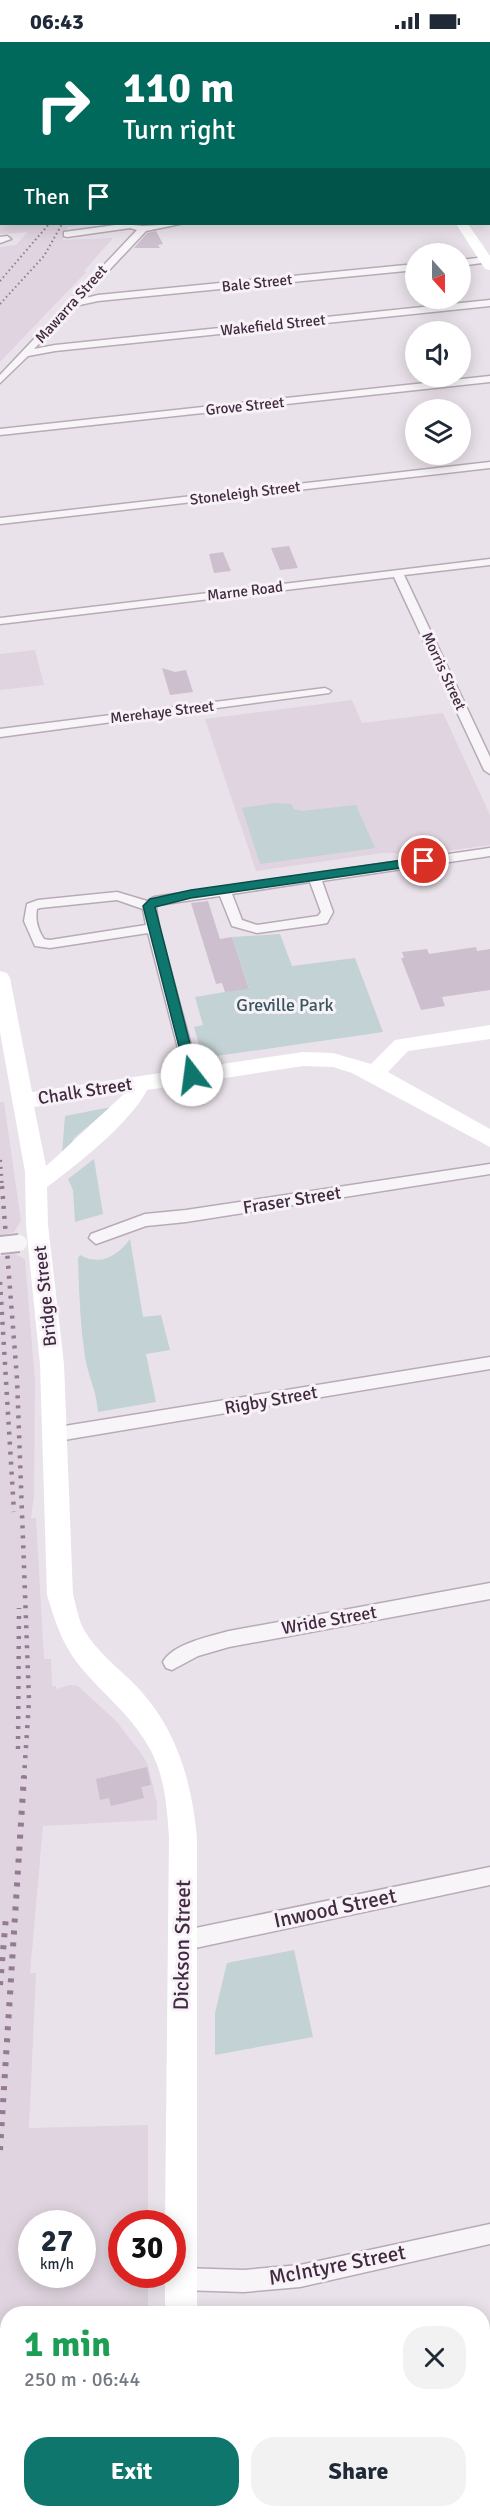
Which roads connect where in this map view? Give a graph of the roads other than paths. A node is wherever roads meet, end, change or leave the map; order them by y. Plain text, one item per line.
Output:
1 (159, 225) edge
2 (463, 225) edge
3 (142, 226) edge
4 (67, 234) dead end
5 (471, 263) edge
6 (488, 263) edge
7 (405, 268) edge
8 (80, 294) junction
9 (98, 298) junction
10 (490, 303) edge
11 (71, 304) junction
12 (39, 339) junction
13 (55, 348) junction
14 (25, 354) junction
15 (0, 380) edge
16 (490, 380) edge
17 (0, 432) edge
18 (490, 465) edge
19 (0, 521) edge
20 (490, 562) edge
21 (398, 573) junction
22 (0, 621) edge
23 (325, 691) dead end
24 (0, 733) edge
25 (490, 770) edge
26 (490, 852) edge
27 (314, 876) junction
28 (224, 889) junction
29 (149, 906) junction
30 (153, 928) junction
31 (0, 978) edge
32 (490, 1032) edge
33 (375, 1072) junction
34 (192, 1075) junction
35 (141, 1082) junction
36 (23, 1101) junction
37 (490, 1140) edge
38 (490, 1169) edge
39 (37, 1183) junction
40 (96, 1238) dead end
41 (29, 1242) junction
42 (0, 1245) edge
43 (490, 1363) edge
44 (52, 1435) junction
45 (490, 1591) edge
46 (65, 1615) joint
47 (172, 1662) dead end
48 (490, 1876) edge
49 (181, 1941) junction
50 (181, 2210) edge
51 (490, 2234) edge
52 (186, 2279) edge
53 (181, 2288) edge
54 (182, 2306) edge

1 - 3 street
2 - 6 street
3 - 4 street
3 - 8 street, Mawarra Street
5 - 6 street
7 - 9 street, Bale Street
8 - 9 street, Bale Street
8 - 11 street, Mawarra Street
9 - 11 street, Bale Street
10 - 13 street, Wakefield Street
11 - 12 street, Mawarra Street
12 - 13 street
12 - 14 street, Mawarra Street
13 - 14 street, Wakefield Street
14 - 15 street, Mawarra Street
16 - 17 street, Grove Street
18 - 19 street, Stoneleigh Street
20 - 21 street, Marne Road
21 - 22 street, Marne Road
21 - 25 street, Morris Street
23 - 24 street, Merehaye Street
26 - 27 street
27 - 28 street
27 - 28 street
28 - 29 street
29 - 30 street
29 - 30 street
30 - 34 street
31 - 36 street, Bridge Street
32 - 33 street
33 - 34 street, Chalk Street
33 - 37 street, Chalk Street
34 - 35 street, Chalk Street
35 - 36 street, Chalk Street
35 - 39 street
36 - 39 street, Bridge Street
38 - 40 street, Fraser Street
39 - 41 street, Bridge Street
41 - 42 street, bridge
41 - 44 street, Bridge Street
43 - 44 street, Rigby Street
44 - 46 street, Bridge Street
45 - 47 street, Wride Street
46 - 49 street, Dickson Street
48 - 49 street, Inwood Street
49 - 50 street, Dickson Street
51 - 52 street, McIntyre Street
53 - 54 street, Dickson Street

